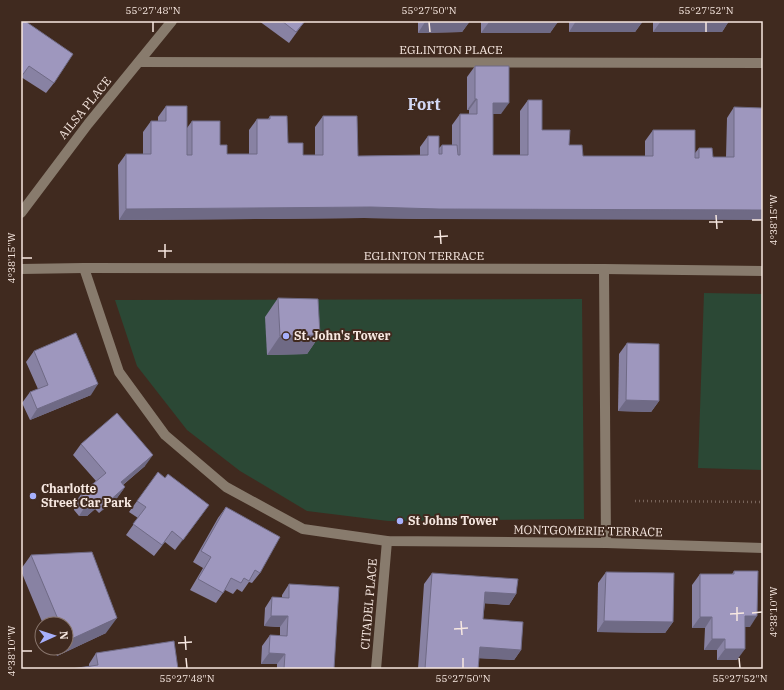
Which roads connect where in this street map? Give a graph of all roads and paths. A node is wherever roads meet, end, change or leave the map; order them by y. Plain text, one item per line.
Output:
1 (172, 21) edge
2 (139, 62) junction
3 (763, 63) edge
4 (21, 213) edge
5 (84, 268) junction
6 (21, 269) edge
7 (604, 269) junction
8 (763, 271) edge
9 (635, 501) dead end
10 (763, 502) edge
11 (388, 541) junction
12 (606, 543) junction
13 (763, 548) edge
14 (376, 669) edge

1 - 2 street, AILSA PLACE
2 - 3 street, EGLINTON PLACE
2 - 4 street, AILSA PLACE
5 - 6 street, EGLINTON TERRACE
5 - 7 street, EGLINTON TERRACE
5 - 11 street, MONTGOMERIE TERRACE
7 - 8 street, EGLINTON TERRACE
7 - 12 street
9 - 10 path
11 - 12 street, MONTGOMERIE TERRACE
11 - 14 street, CITADEL PLACE
12 - 13 street, MONTGOMERIE TERRACE

